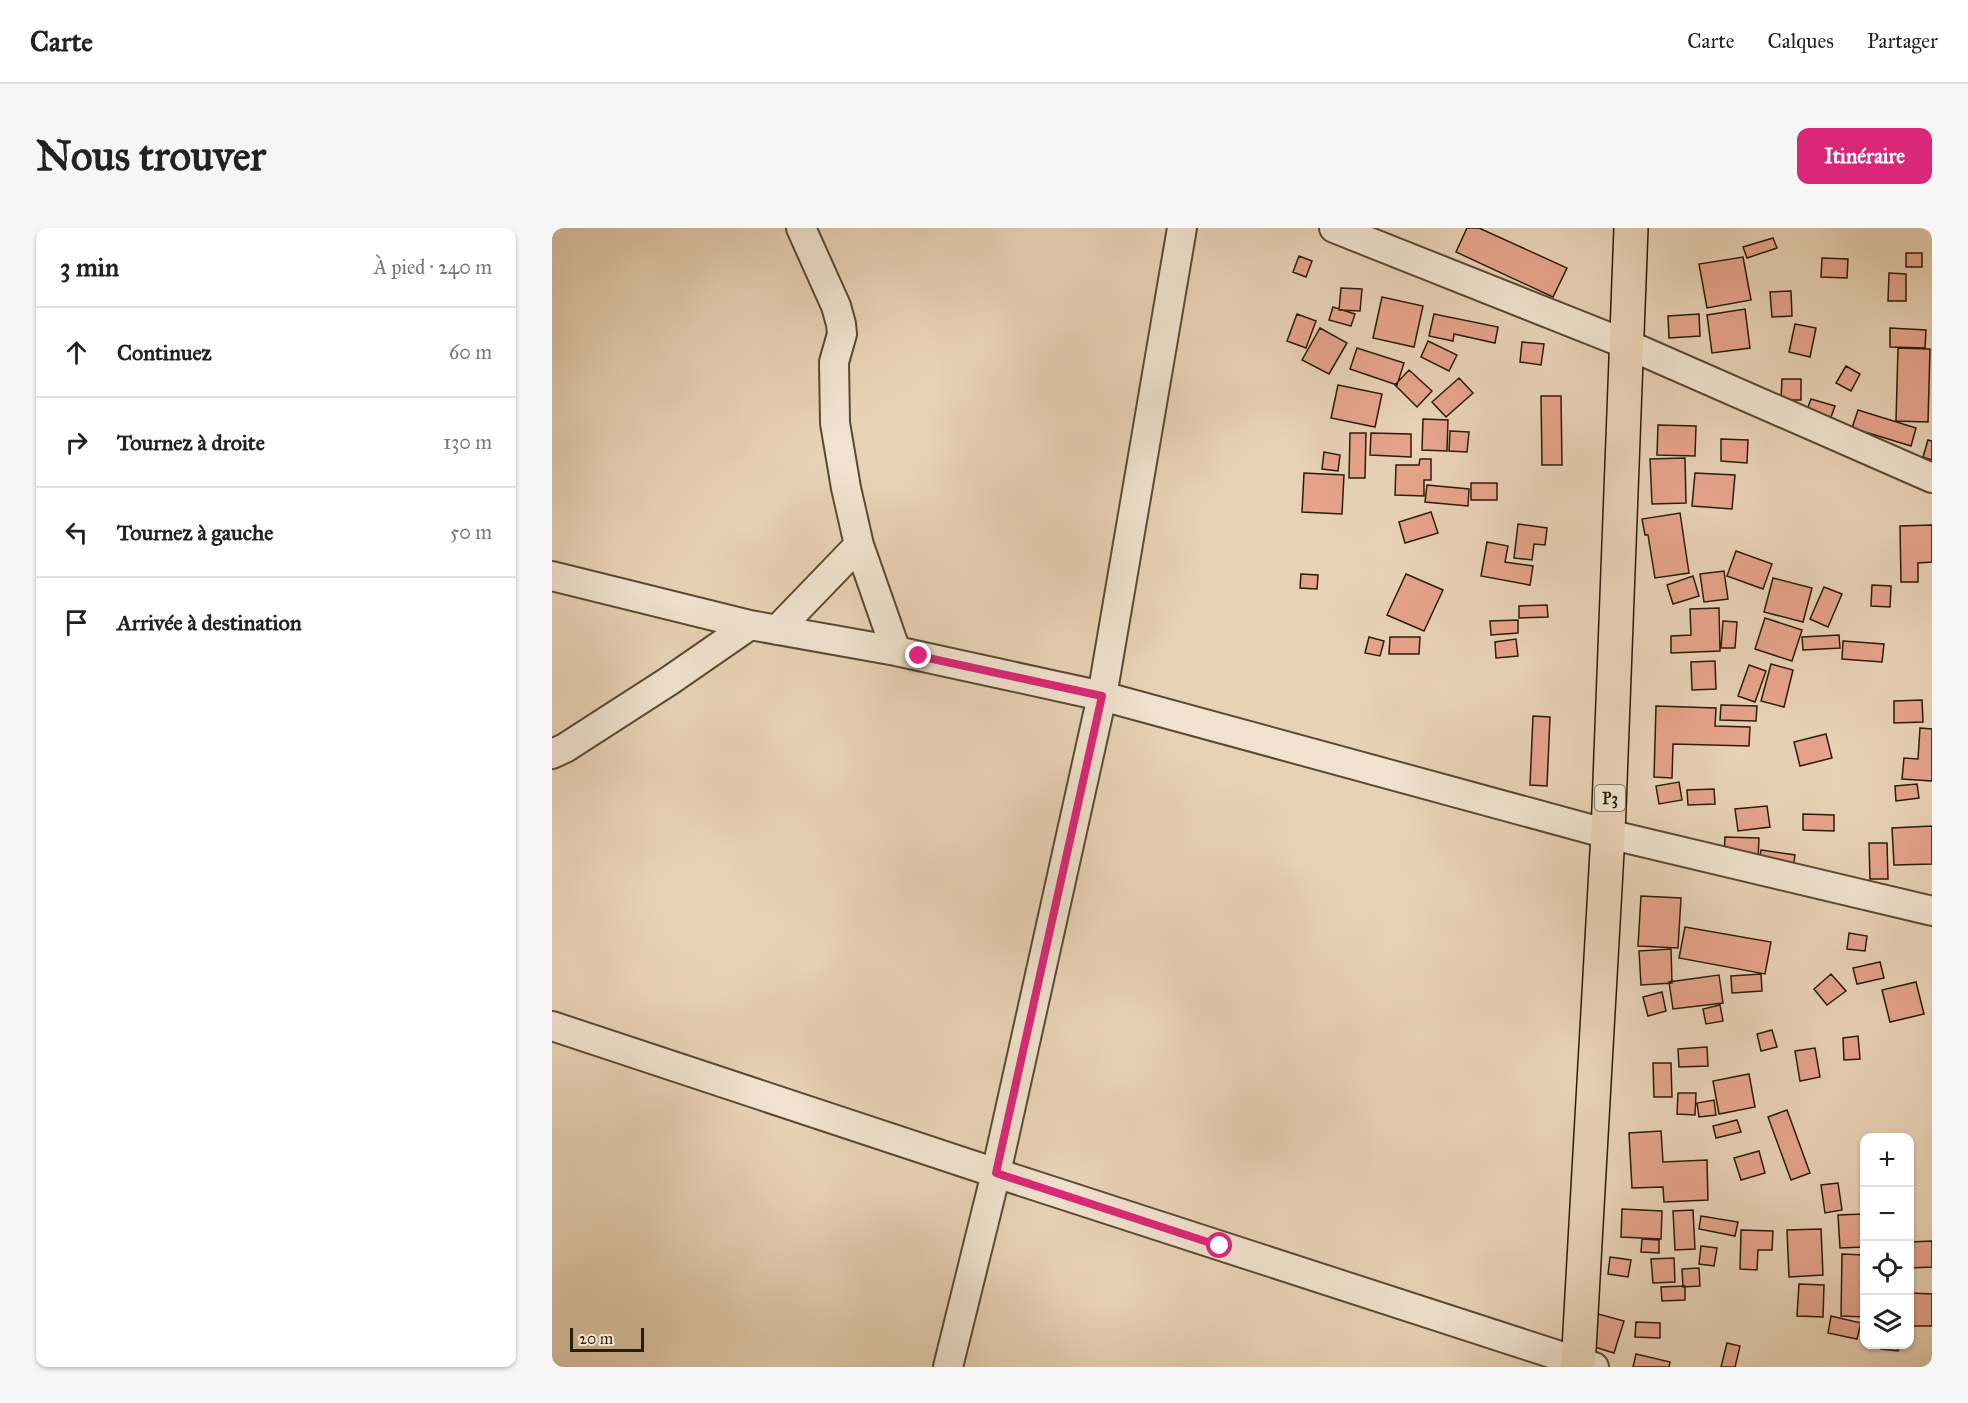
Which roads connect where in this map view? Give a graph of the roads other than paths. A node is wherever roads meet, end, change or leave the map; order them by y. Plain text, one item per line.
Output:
1 (801, 228) edge
2 (1182, 228) edge
3 (1334, 228) edge
4 (1631, 228) edge
5 (1626, 344) junction
6 (1930, 470) edge
7 (859, 545) junction
8 (552, 576) edge
9 (763, 627) junction
10 (896, 651) junction
11 (1102, 696) junction
12 (552, 754) edge
13 (1608, 834) junction
14 (1932, 911) edge
15 (552, 1026) edge
16 (996, 1173) junction
17 (1584, 1365) edge
18 (948, 1367) edge

1 - 7 street
2 - 11 street
3 - 5 street
4 - 5 main road, P3
5 - 6 street
5 - 13 main road, P3
7 - 9 street
7 - 10 street
8 - 9 street
9 - 10 street
9 - 12 street
10 - 11 street
11 - 13 street
11 - 16 street
13 - 14 street
13 - 17 main road, P3
15 - 16 street
16 - 17 street
16 - 18 street

